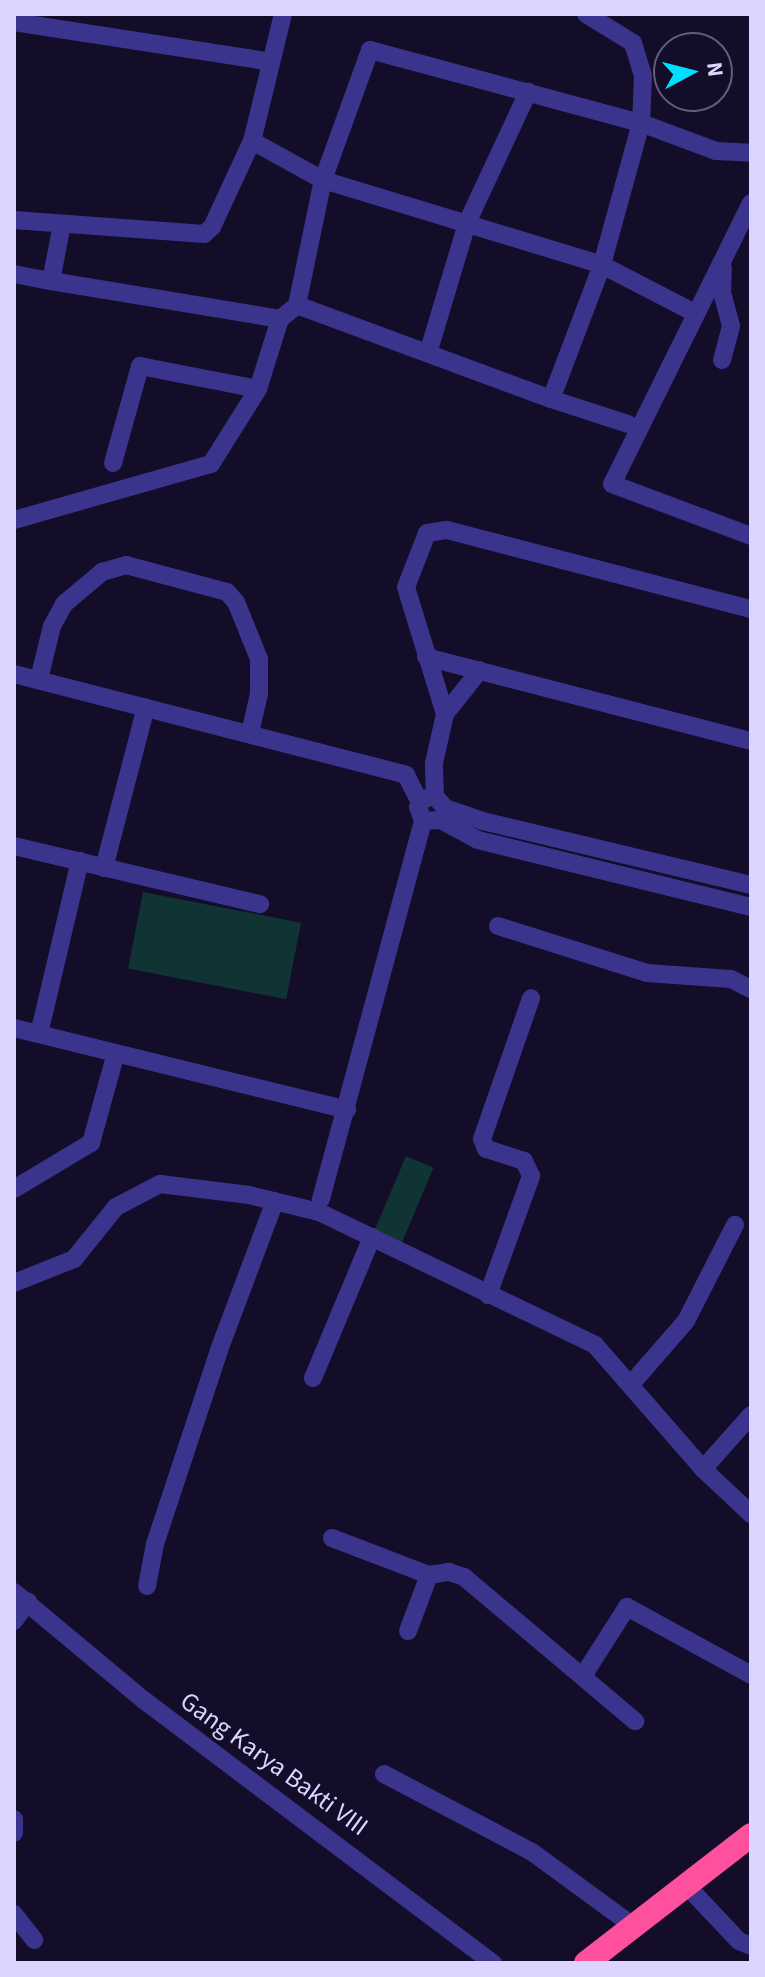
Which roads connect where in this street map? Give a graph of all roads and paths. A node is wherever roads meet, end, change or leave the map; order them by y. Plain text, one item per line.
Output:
1 (283, 14) edge
2 (586, 14) edge
3 (14, 22) edge
4 (271, 62) junction
5 (528, 92) junction
6 (641, 123) junction
7 (252, 141) junction
8 (751, 153) edge
9 (323, 180) junction
10 (751, 203) edge
11 (14, 220) edge
12 (467, 223) junction
13 (62, 224) junction
14 (602, 265) junction
15 (723, 265) junction
16 (14, 274) edge
17 (51, 281) junction
18 (297, 305) junction
19 (695, 313) junction
20 (280, 319) junction
21 (429, 350) junction
22 (722, 360) dead end
23 (258, 389) junction
24 (551, 399) junction
25 (628, 424) dead end
26 (113, 463) dead end
27 (14, 520) edge
28 (751, 536) edge
29 (751, 609) edge
30 (426, 657) junction
31 (480, 670) junction
32 (14, 674) edge
33 (39, 679) junction
34 (146, 707) junction
35 (445, 714) junction
36 (250, 733) junction
37 (751, 741) edge
38 (434, 763) junction
39 (406, 775) junction
40 (433, 809) junction
41 (14, 846) edge
42 (80, 861) junction
43 (652, 861) junction
44 (104, 868) junction
45 (646, 883) junction
46 (751, 885) edge
47 (260, 904) dead end
48 (751, 907) edge
49 (498, 926) dead end
50 (751, 989) edge
51 (531, 998) dead end
52 (14, 1028) edge
53 (39, 1034) junction
54 (116, 1053) junction
55 (347, 1110) junction
56 (17, 1185) edge
57 (321, 1199) dead end
58 (275, 1201) junction
59 (735, 1225) dead end
60 (372, 1237) junction
61 (14, 1283) edge
62 (488, 1295) junction
63 (313, 1378) dead end
64 (632, 1383) junction
65 (751, 1415) edge
66 (703, 1469) junction
67 (751, 1514) edge
68 (332, 1538) dead end
69 (429, 1575) junction
70 (147, 1586) dead end
71 (21, 1597) edge
72 (14, 1621) edge
73 (408, 1631) dead end
74 (751, 1675) edge
75 (583, 1676) junction
76 (635, 1721) dead end
77 (384, 1774) dead end
78 (14, 1819) edge
79 (14, 1833) edge
80 (751, 1835) edge
81 (686, 1885) junction
82 (14, 1914) edge
83 (633, 1926) junction
84 (34, 1940) dead end
85 (751, 1946) edge
86 (493, 1963) edge
87 (586, 1963) edge

1 - 4 street
2 - 6 street
3 - 4 street
4 - 7 street
5 - 6 street
5 - 9 street
5 - 12 street
6 - 8 street
6 - 14 street
7 - 9 street
7 - 13 street
9 - 12 street
9 - 18 street
10 - 15 street
11 - 13 street
12 - 14 street
12 - 21 street
13 - 17 street
14 - 19 street
14 - 24 street
15 - 19 street
15 - 22 street
16 - 17 street
17 - 20 street
18 - 20 street
18 - 21 street
19 - 28 street
20 - 23 street
21 - 24 street
23 - 26 street
23 - 27 street
24 - 25 street
29 - 30 street
30 - 31 street
30 - 35 street
31 - 35 street
31 - 37 street
32 - 33 street
33 - 34 street
33 - 36 street
34 - 36 street
34 - 44 street
35 - 38 street
36 - 39 street
38 - 39 street
38 - 40 street
39 - 40 street
40 - 43 street
40 - 45 street
40 - 55 street
41 - 42 street
42 - 44 street
42 - 53 street
43 - 45 street
43 - 46 street
44 - 47 street
45 - 48 street
49 - 50 street
51 - 62 street
52 - 53 street
53 - 54 street
54 - 55 street
54 - 56 street
55 - 57 street
58 - 60 street
58 - 61 street
58 - 70 street
59 - 64 street
60 - 62 street
60 - 63 street
62 - 64 street
64 - 66 street
65 - 66 street
66 - 67 street
68 - 69 street
69 - 73 street
69 - 75 street
71 - 72 street
71 - 86 street, Gang Karya Bakti VIII
74 - 75 street
75 - 76 street
77 - 83 street
78 - 79 street
80 - 81 highway
81 - 83 highway
81 - 85 street
82 - 84 street
83 - 87 highway

